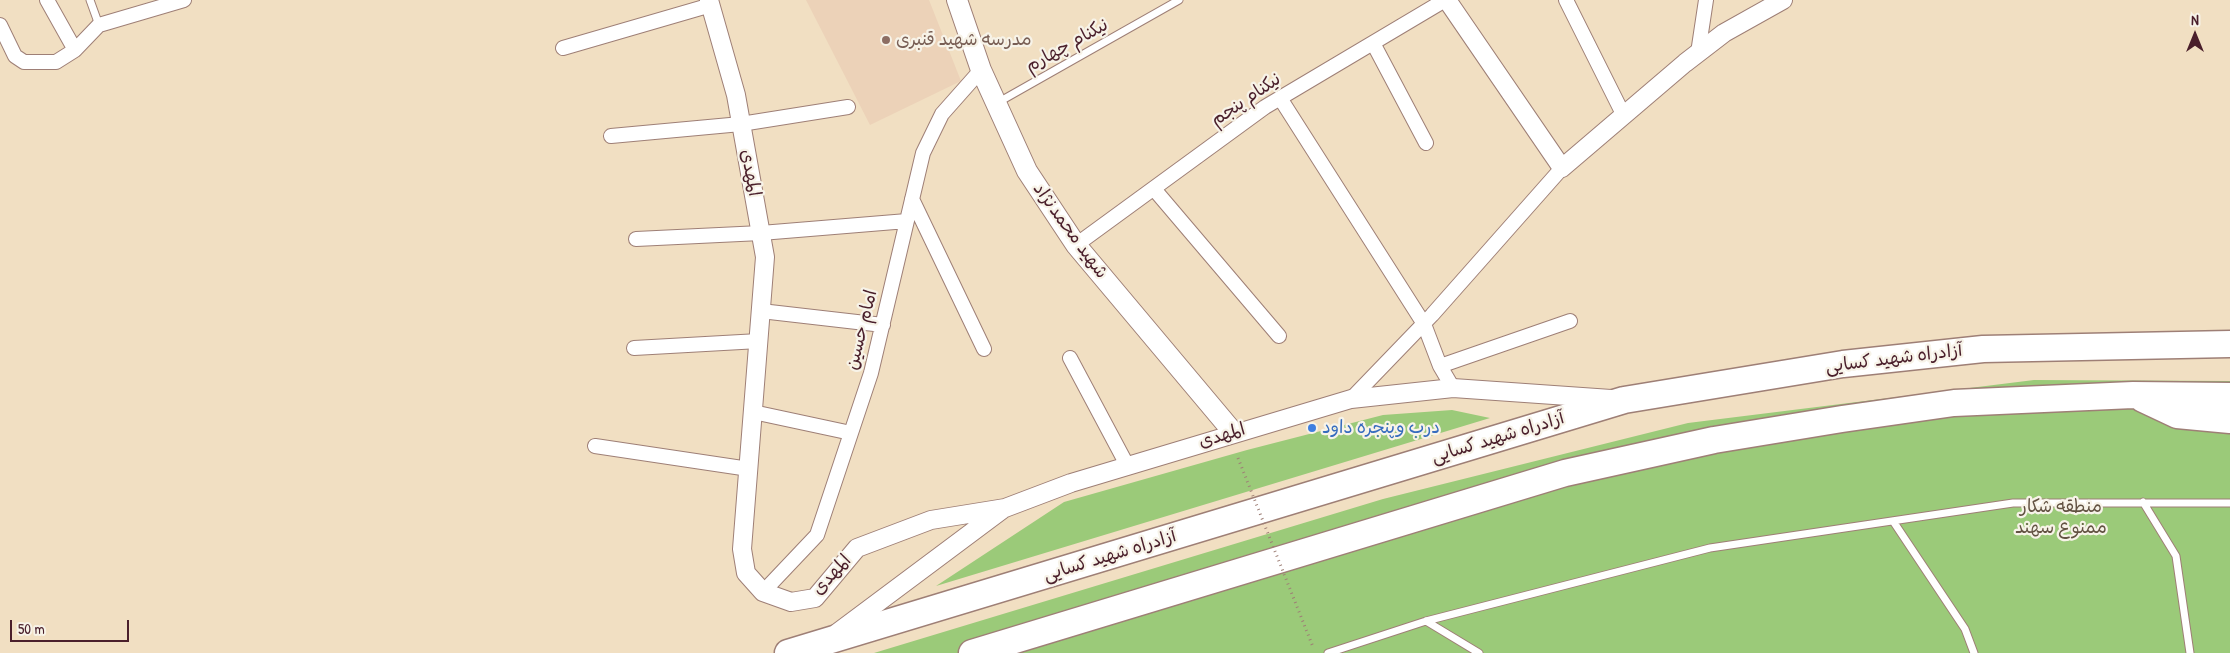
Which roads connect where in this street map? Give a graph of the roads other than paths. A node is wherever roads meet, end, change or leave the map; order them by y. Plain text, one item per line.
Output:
1 (47, 0) edge
2 (90, 0) edge
3 (184, 0) edge
4 (957, 0) edge
5 (1179, 0) edge
6 (1446, 0) edge
7 (1566, 0) edge
8 (1706, 0) edge
9 (1782, 0) edge
10 (710, 2) edge
11 (0, 24) edge
12 (100, 25) junction
13 (1373, 43) junction
14 (563, 48) dead end
15 (75, 50) junction
16 (1698, 53) junction
17 (981, 70) junction
18 (1280, 98) junction
19 (996, 103) junction
20 (848, 107) dead end
21 (1623, 114) junction
22 (741, 124) junction
23 (611, 136) dead end
24 (1426, 143) dead end
25 (1562, 168) junction
26 (1154, 188) junction
27 (912, 199) junction
28 (907, 221) junction
29 (761, 233) junction
30 (636, 239) dead end
31 (1076, 245) junction
32 (761, 311) junction
33 (1570, 321) dead end
34 (1424, 324) junction
35 (883, 325) junction
36 (1280, 336) dead end
37 (2230, 336) edge
38 (759, 341) junction
39 (2158, 344) junction
40 (2230, 344) edge
41 (634, 348) dead end
42 (984, 349) dead end
43 (1070, 358) dead end
44 (1440, 366) junction
45 (1454, 388) junction
46 (2133, 395) junction
47 (2230, 396) edge
48 (1351, 399) junction
49 (1624, 400) junction
50 (753, 412) junction
51 (2230, 420) edge
52 (1233, 432) junction
53 (851, 433) junction
54 (595, 446) dead end
55 (1126, 465) junction
56 (749, 469) junction
57 (2143, 502) junction
58 (2230, 503) edge
59 (1005, 508) junction
60 (1893, 522) junction
61 (763, 592) junction
62 (1426, 621) junction
63 (825, 642) junction
64 (788, 653) edge
65 (972, 653) edge
66 (1328, 653) edge
67 (1479, 653) edge
68 (1974, 653) edge
69 (2190, 653) edge

1 - 15 street
2 - 12 lane
3 - 12 street
4 - 17 main road, شهید محمدنژاد
5 - 19 lane, نیکنام چهارم
6 - 13 street, نیکنام پنجم
6 - 25 street
7 - 21 street
8 - 16 street
9 - 16 street
10 - 14 street
10 - 22 street, المهدی
11 - 15 street
12 - 15 street
13 - 18 street, نیکنام پنجم
13 - 24 street
16 - 21 street
17 - 19 main road, شهید محمدنژاد
17 - 27 street, امام حسین
18 - 26 street, نیکنام پنجم
18 - 34 street
19 - 31 main road, شهید محمدنژاد
20 - 22 street
21 - 25 street
22 - 23 street
22 - 29 street, المهدی
25 - 34 street
26 - 31 street, نیکنام پنجم
26 - 36 street
27 - 28 street, امام حسین
27 - 42 street
28 - 29 street
28 - 35 street, امام حسین
29 - 30 street
29 - 32 street, المهدی
31 - 52 main road, شهید محمدنژاد
32 - 35 street
32 - 38 street, المهدی
33 - 44 street
34 - 44 street
34 - 48 street
35 - 53 street, امام حسین
37 - 39 highway
38 - 41 street
38 - 50 street, المهدی
39 - 40 highway, آزادراه شهید کسایی
39 - 49 highway, آزادراه شهید کسایی
43 - 55 street
44 - 45 street
45 - 48 street, المهدی
45 - 49 street, المهدی
46 - 47 highway
46 - 51 highway
46 - 65 highway
48 - 52 street, المهدی
49 - 63 highway, آزادراه شهید کسایی
50 - 53 street
50 - 56 street, المهدی
52 - 55 street, المهدی
53 - 61 street, امام حسین
54 - 56 street
55 - 59 street, المهدی
56 - 61 street, المهدی
57 - 58 lane
57 - 60 lane
57 - 69 lane
59 - 61 street, المهدی
59 - 63 street
60 - 62 lane
60 - 68 lane
62 - 66 lane
62 - 67 lane
63 - 64 highway, آزادراه شهید کسایی

